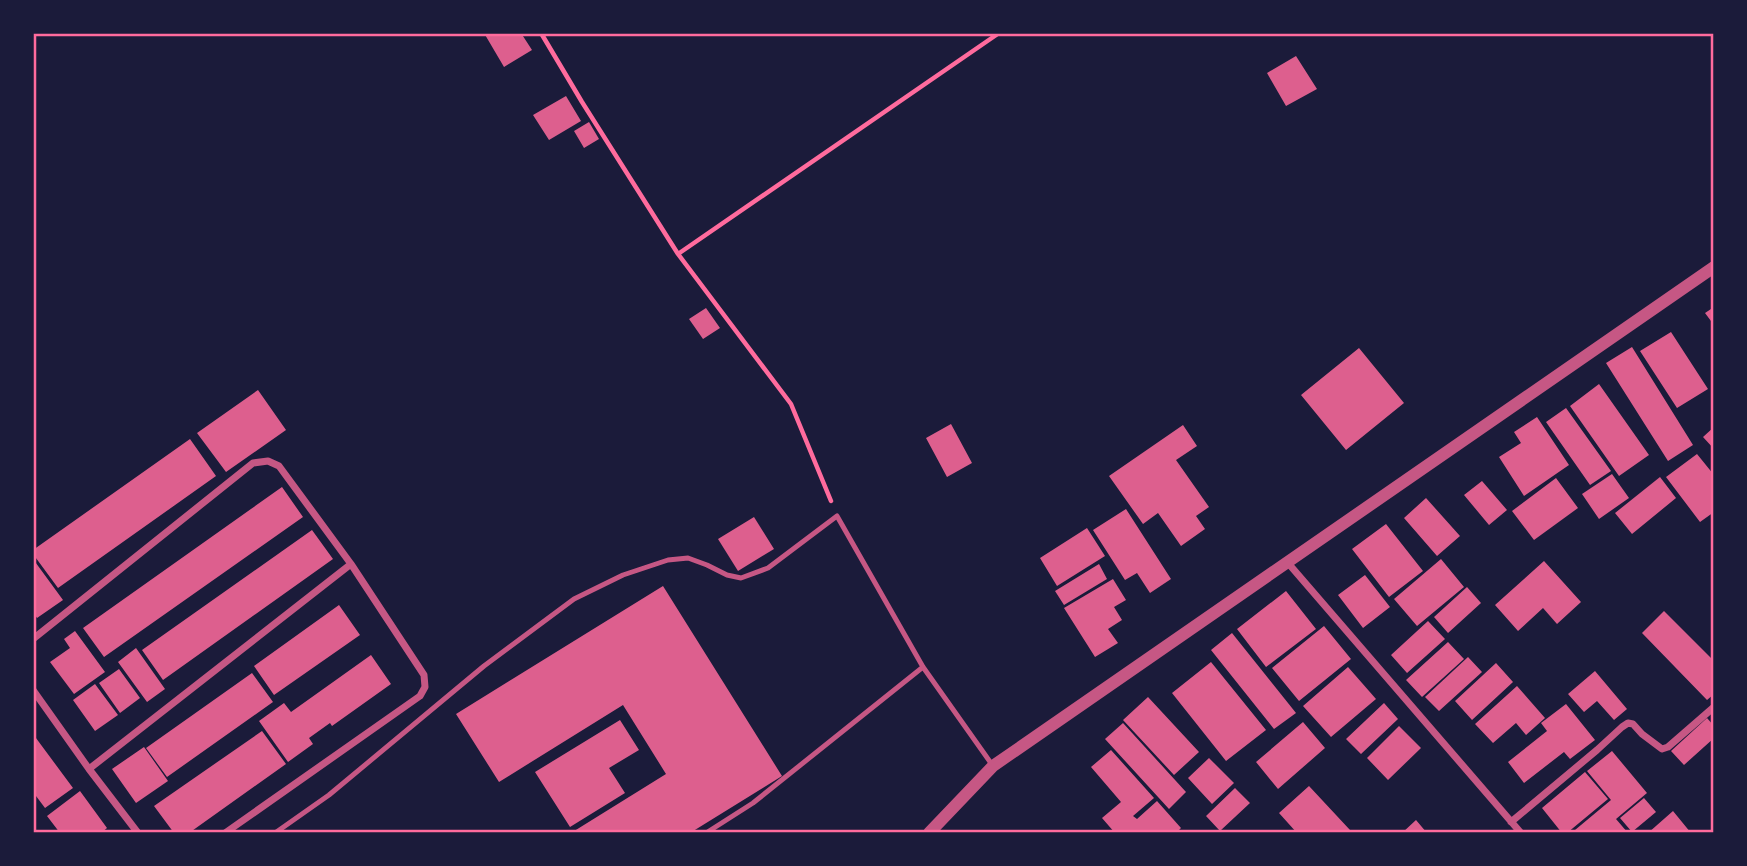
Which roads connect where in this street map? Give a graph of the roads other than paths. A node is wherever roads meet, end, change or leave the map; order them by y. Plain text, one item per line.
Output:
1 (1714, 267) edge
2 (1288, 563) junction
3 (351, 564) junction
4 (33, 639) edge
5 (923, 667) junction
6 (33, 690) edge
7 (1714, 707) edge
8 (993, 766) junction
9 (89, 769) junction
10 (1511, 822) junction
11 (138, 833) edge
12 (225, 833) edge
13 (275, 833) edge
14 (706, 833) edge
15 (929, 833) edge
16 (1521, 833) edge

1 - 2 street
2 - 8 street
2 - 10 street
3 - 4 street
3 - 9 street
3 - 12 street
5 - 8 lane
5 - 13 lane
5 - 14 lane
6 - 9 street
7 - 10 street
8 - 15 street
9 - 11 street
10 - 16 street

